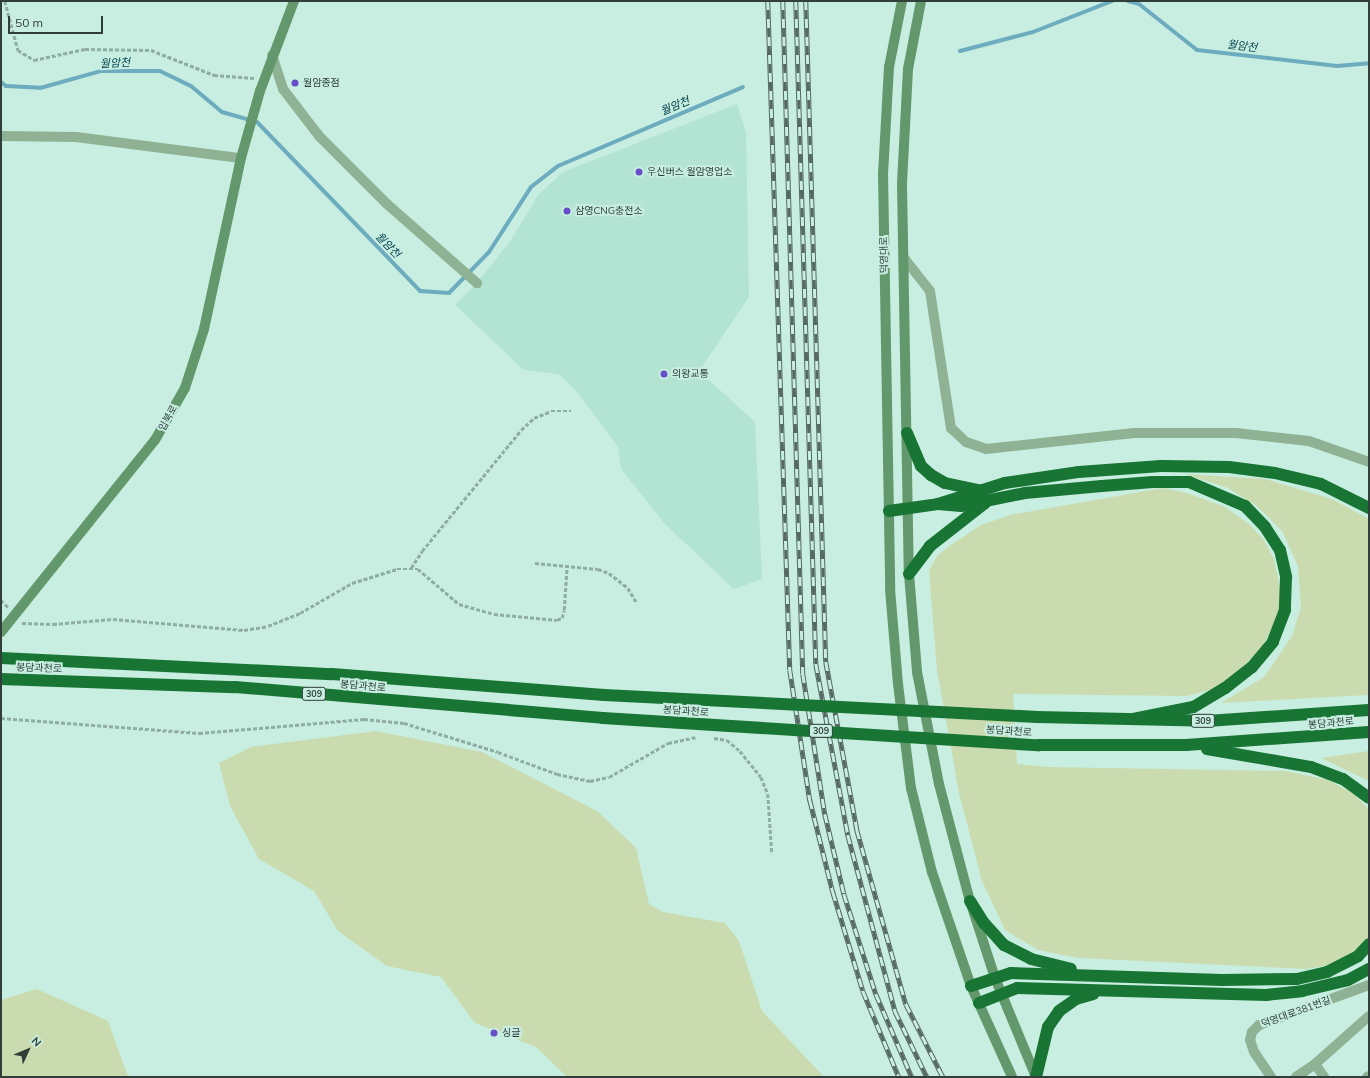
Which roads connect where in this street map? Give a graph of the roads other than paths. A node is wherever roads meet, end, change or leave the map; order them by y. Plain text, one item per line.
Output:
1 (294, 1) edge
2 (902, 1) edge
3 (921, 1) edge
4 (272, 55) junction
5 (1, 136) edge
6 (241, 158) junction
7 (904, 258) junction
8 (477, 283) dead end
9 (907, 433) junction
10 (1369, 462) edge
11 (979, 491) junction
12 (989, 500) junction
13 (938, 504) junction
14 (1369, 508) edge
15 (908, 510) junction
16 (889, 511) junction
17 (909, 574) junction
18 (1, 632) edge
19 (1, 658) edge
20 (1, 679) edge
21 (1369, 710) edge
22 (1133, 719) junction
23 (1369, 732) edge
24 (1186, 745) junction
25 (1369, 798) edge
26 (970, 901) junction
27 (1369, 944) edge
28 (1369, 969) edge
29 (1081, 974) junction
30 (995, 978) junction
31 (1369, 985) edge
32 (971, 986) junction
33 (1105, 991) junction
34 (1002, 993) junction
35 (979, 1003) junction
36 (1369, 1016) edge
37 (1315, 1064) junction
38 (1012, 1077) edge
39 (1036, 1077) edge
40 (1271, 1077) edge
41 (1296, 1077) edge
42 (1324, 1077) edge

1 - 4 street, 입북로
2 - 16 street, 덕영대로
3 - 7 street, 덕영대로
4 - 6 street, 입북로
4 - 8 street
5 - 6 street
6 - 18 street, 입북로
7 - 9 street, 덕영대로
7 - 10 street
9 - 11 highway
9 - 15 street, 덕영대로
11 - 13 highway
11 - 14 highway
12 - 13 highway
12 - 17 highway
12 - 22 highway
13 - 15 highway
15 - 16 highway
15 - 17 street, 덕영대로
16 - 32 street, 덕영대로
17 - 26 street, 덕영대로
19 - 22 highway, 봉담과천로 / 309, bridge
20 - 24 highway, 봉담과천로 / 309, bridge
21 - 22 highway, 봉담과천로 / 309
23 - 24 highway, 봉담과천로 / 309
24 - 25 highway
26 - 29 highway
26 - 30 street, 덕영대로
27 - 29 highway
28 - 33 highway
29 - 30 highway
30 - 32 highway
30 - 34 street, 덕영대로
31 - 40 street, 덕영대로381번길
32 - 35 street, 덕영대로
33 - 34 highway
33 - 39 highway
34 - 35 highway
34 - 39 street, 덕영대로
35 - 38 street, 덕영대로
36 - 37 street
37 - 41 street
37 - 42 street

